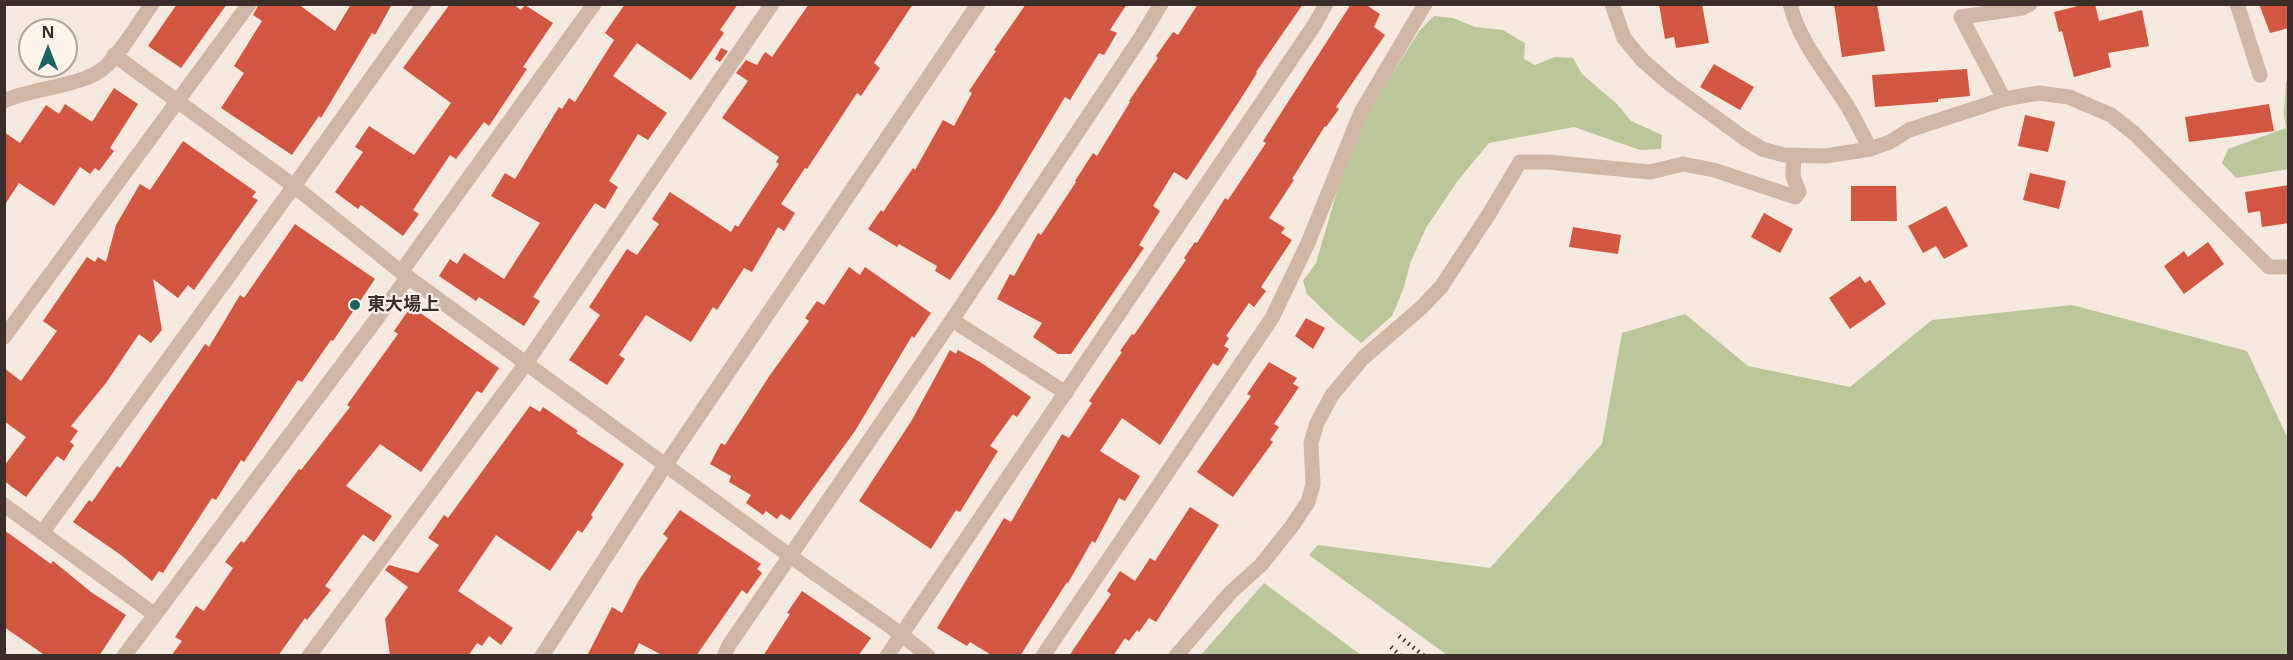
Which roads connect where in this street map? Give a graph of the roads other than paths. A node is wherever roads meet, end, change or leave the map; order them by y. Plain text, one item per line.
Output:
1 (152, 4) edge
2 (249, 4) edge
3 (424, 4) edge
4 (594, 4) edge
5 (772, 4) edge
6 (978, 4) edge
7 (1161, 4) edge
8 (1326, 4) edge
9 (1425, 4) edge
10 (1612, 4) edge
11 (1790, 4) edge
12 (2030, 4) edge
13 (2237, 4) edge
14 (114, 55) junction
15 (2260, 75) dead end
16 (2004, 99) junction
17 (4, 101) edge
18 (177, 101) junction
19 (1870, 149) junction
20 (1794, 156) junction
21 (294, 186) junction
22 (2289, 267) edge
23 (404, 275) junction
24 (952, 320) junction
25 (4, 337) edge
26 (527, 362) junction
27 (1066, 393) junction
28 (666, 464) junction
29 (4, 505) edge
30 (42, 533) junction
31 (790, 556) junction
32 (154, 614) junction
33 (901, 634) junction
34 (124, 656) edge
35 (309, 656) edge
36 (542, 656) edge
37 (724, 656) edge
38 (887, 656) edge
39 (928, 656) edge
40 (1043, 656) edge
41 (1176, 656) edge

1 - 14 street
2 - 18 street
3 - 21 street
4 - 23 street
5 - 26 street
6 - 28 street
7 - 24 street
8 - 27 street
9 - 40 street
10 - 20 street
11 - 19 street
12 - 16 street
13 - 15 street
14 - 17 street
14 - 18 street
16 - 19 street
16 - 22 street
18 - 21 street
18 - 25 street
19 - 20 street
20 - 41 street
21 - 23 street
21 - 30 street
23 - 26 street
23 - 32 street
24 - 27 street
24 - 31 street
26 - 28 street
26 - 35 street
27 - 33 street
28 - 31 street
28 - 36 street
29 - 30 street
30 - 32 street
31 - 33 street
31 - 37 street
32 - 34 street
33 - 38 street
33 - 39 street

